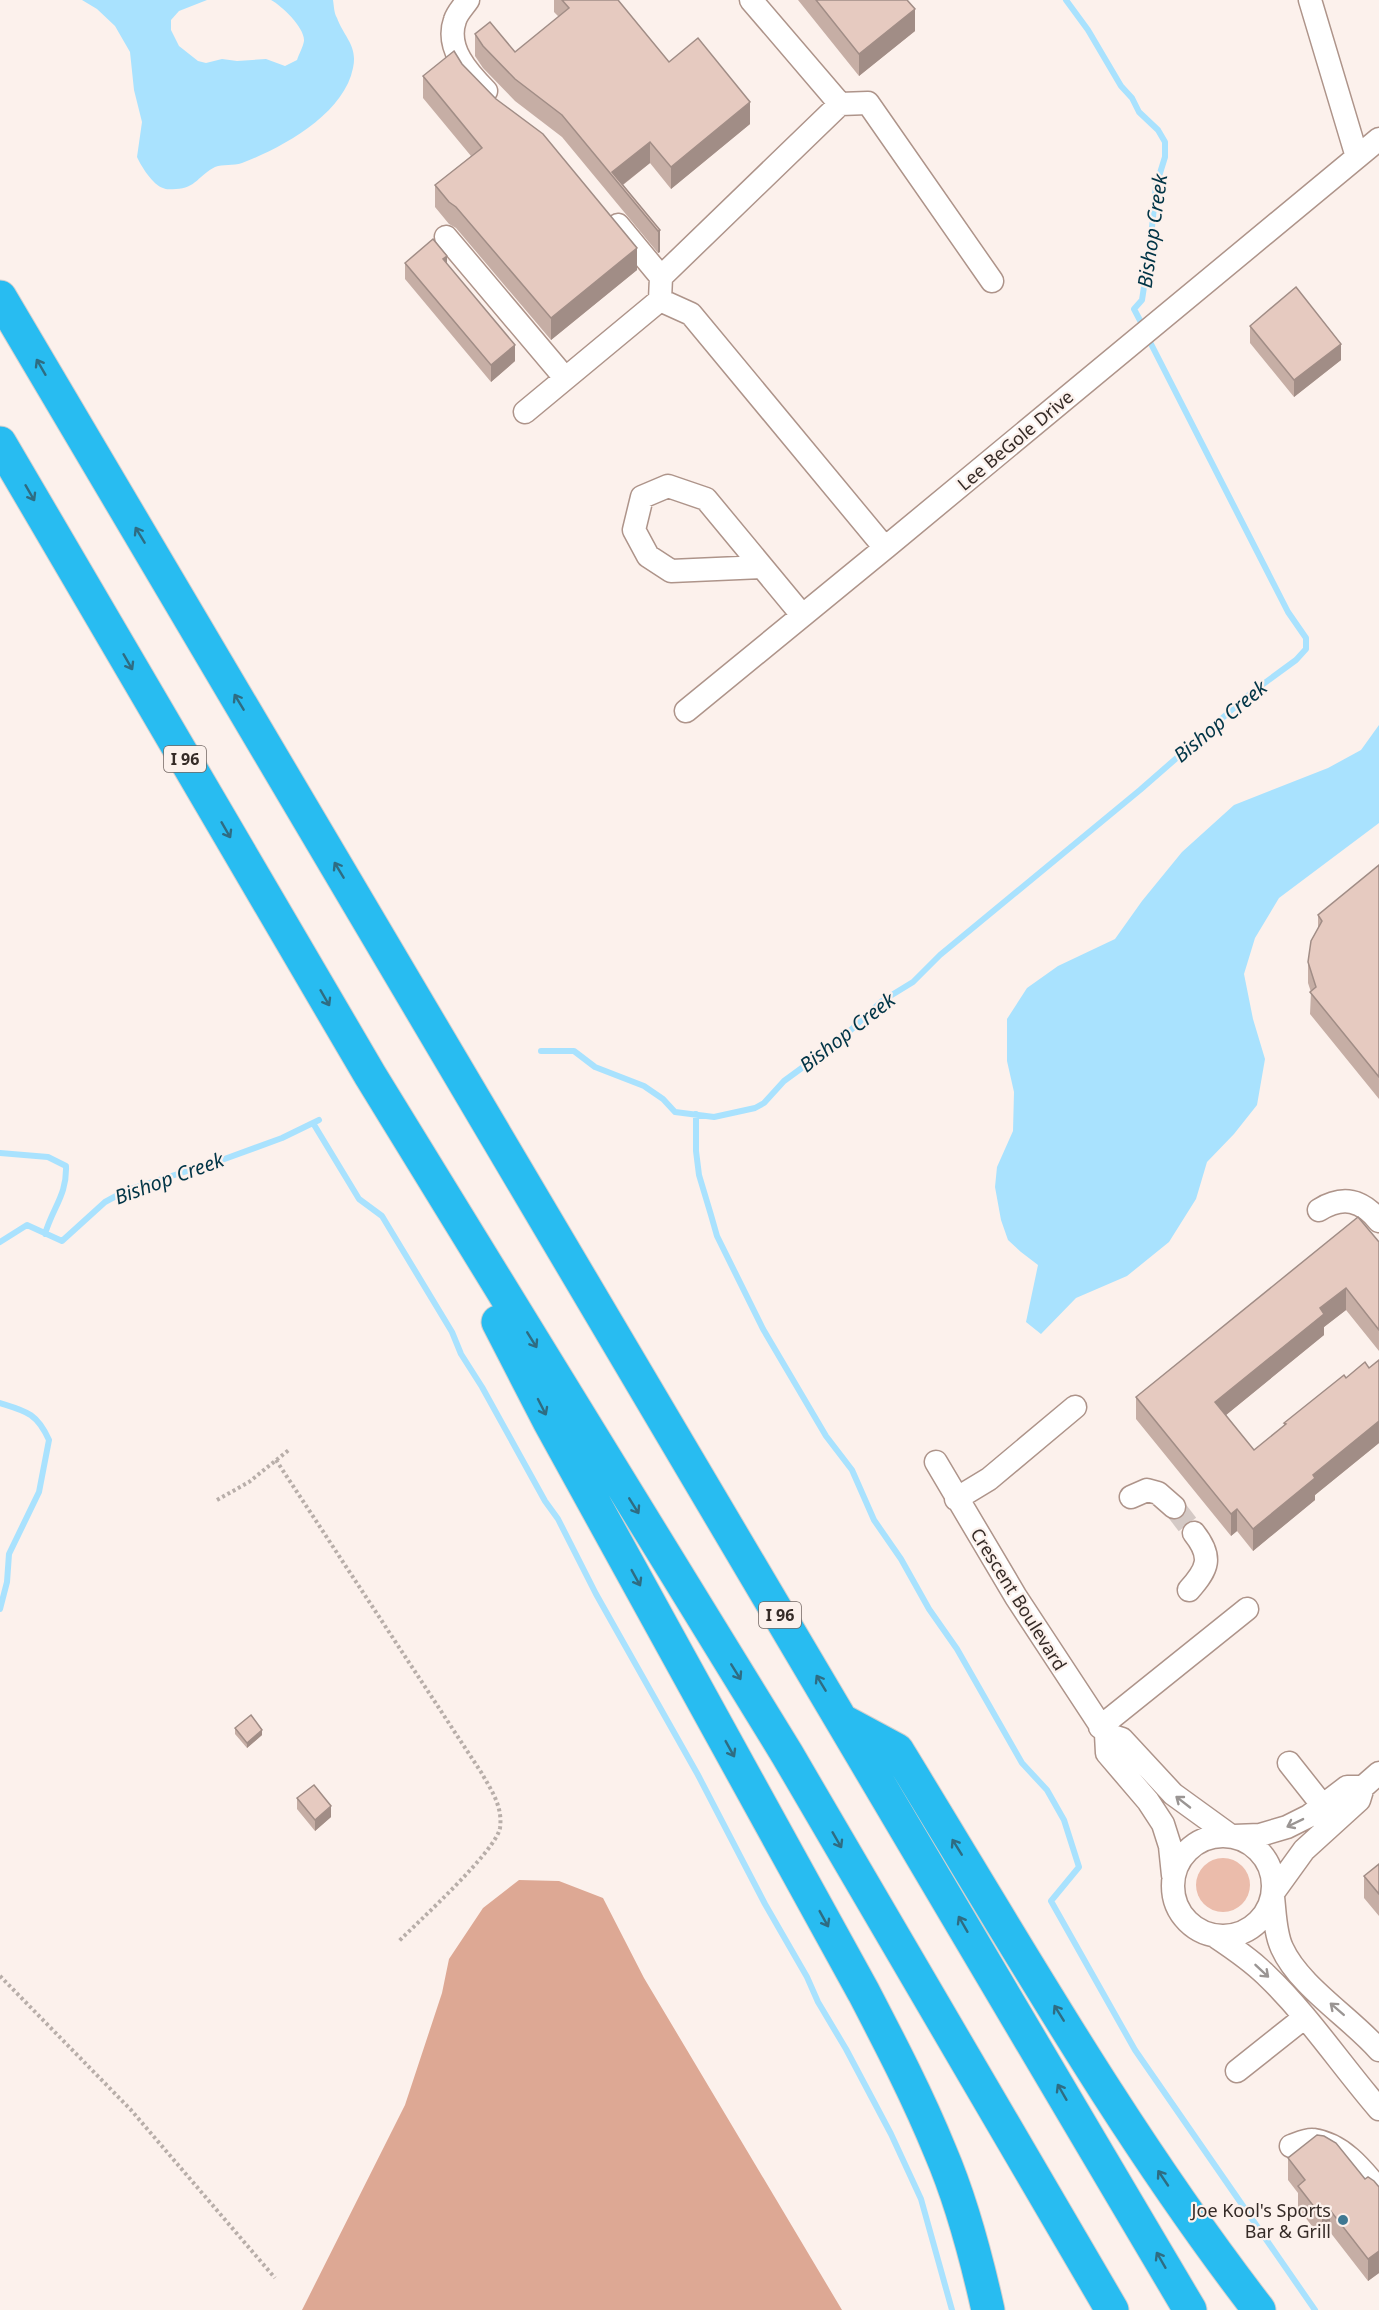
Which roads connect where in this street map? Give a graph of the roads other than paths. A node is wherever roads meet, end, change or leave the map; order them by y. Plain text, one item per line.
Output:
1 (468, 0) edge
2 (751, 0) edge
3 (1310, 0) edge
4 (499, 104) edge
5 (840, 104) junction
6 (1379, 139) edge
7 (1357, 157) junction
8 (603, 207) edge
9 (446, 237) dead end
10 (992, 281) dead end
11 (661, 288) junction
12 (0, 297) edge
13 (565, 378) junction
14 (525, 412) dead end
15 (0, 443) edge
16 (885, 548) junction
17 (762, 567) junction
18 (802, 615) junction
19 (686, 711) dead end
20 (370, 1075) junction
21 (1319, 1210) dead end
22 (1379, 1221) edge
23 (1075, 1407) dead end
24 (936, 1462) dead end
25 (1131, 1497) dead end
26 (956, 1499) junction
27 (1174, 1507) tunnel mouth
28 (1194, 1533) tunnel mouth
29 (1189, 1590) dead end
30 (1247, 1609) dead end
31 (843, 1721) junction
32 (1103, 1730) junction
33 (1289, 1763) dead end
34 (1371, 1780) edge
35 (1323, 1806) junction
36 (1232, 1836) junction
37 (1173, 1875) junction
38 (1273, 1895) junction
39 (1215, 1936) junction
40 (1305, 2017) junction
41 (1379, 2050) edge
42 (1237, 2071) dead end
43 (1379, 2109) edge
44 (1291, 2146) dead end
45 (1379, 2190) edge
46 (988, 2310) edge
47 (1112, 2310) edge
48 (1190, 2310) edge
49 (1259, 2310) edge

1 - 4 street
2 - 5 street
3 - 7 street
5 - 10 street
5 - 11 street
6 - 7 street, Lee BeGole Drive
7 - 16 street, Lee BeGole Drive
8 - 11 street
9 - 13 street
11 - 13 street
11 - 16 street
31 -> 12 highway, I 96
13 - 14 street
15 -> 20 highway, I 96
16 - 18 street, Lee BeGole Drive
17 - 17 street
17 - 18 street
18 - 19 street, Lee BeGole Drive
20 -> 46 highway
20 -> 47 highway, I 96
21 - 22 street
23 - 26 street
24 - 26 street, Crescent Boulevard
25 - 27 street
26 - 32 street, Crescent Boulevard
28 - 29 street
30 - 32 street
48 -> 31 highway, I 96
49 -> 31 highway
36 -> 32 street, Crescent Boulevard
32 - 37 street, Crescent Boulevard
33 - 35 street
34 - 35 street
34 - 38 street
35 -> 36 street
36 - 37 street
36 - 38 street
37 - 39 street
38 - 39 street
41 -> 38 street
39 -> 40 street
40 - 42 street
40 - 43 street
44 - 45 street

